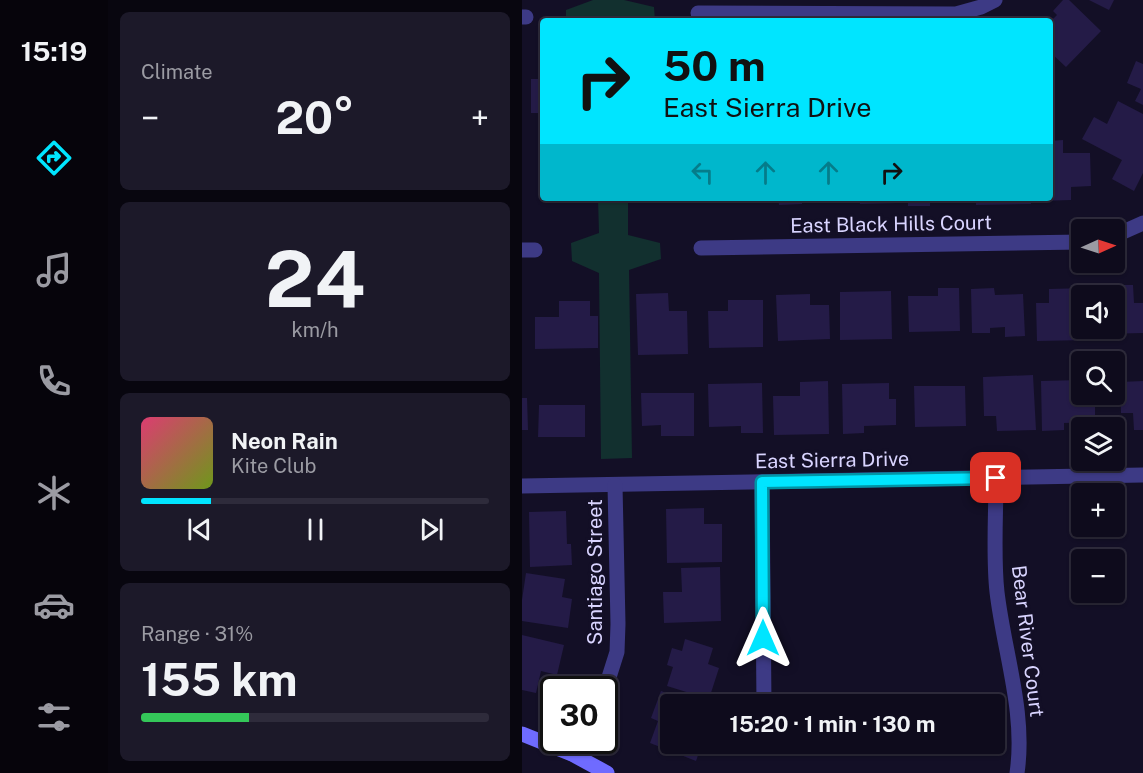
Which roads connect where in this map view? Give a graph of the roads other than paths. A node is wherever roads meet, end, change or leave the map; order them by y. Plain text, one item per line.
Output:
1 (995, 0) edge
2 (698, 13) dead end
3 (1143, 223) edge
4 (1125, 231) edge
5 (1071, 242) edge
6 (701, 248) dead end
7 (1143, 475) edge
8 (996, 478) junction
9 (762, 482) junction
10 (615, 485) junction
11 (522, 486) edge
12 (609, 676) edge
13 (764, 694) edge
14 (522, 734) edge
15 (540, 739) edge
16 (583, 754) edge
17 (607, 773) edge
18 (1017, 773) edge

1 - 2 street
3 - 4 street
5 - 6 street, East Black Hills Court
7 - 8 street, East Sierra Drive
8 - 9 street, East Sierra Drive
8 - 18 street, Bear River Court
9 - 10 street, East Sierra Drive
9 - 13 street
10 - 11 street, East Sierra Drive
10 - 12 street, Santiago Street
14 - 15 main road
16 - 17 main road

